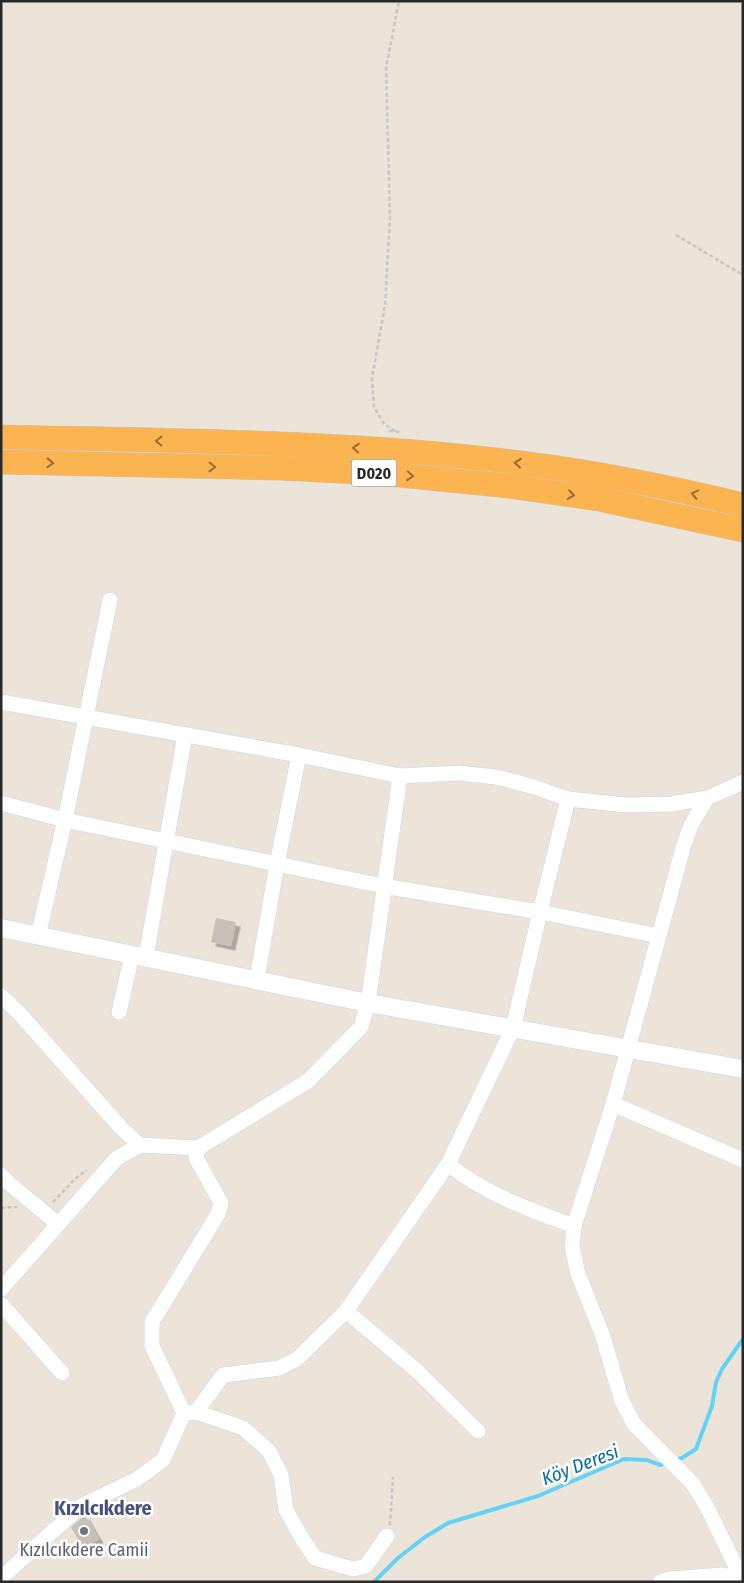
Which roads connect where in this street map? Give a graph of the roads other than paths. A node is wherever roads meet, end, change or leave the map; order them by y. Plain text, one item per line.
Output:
1 (1, 437) edge
2 (1, 462) edge
3 (743, 505) edge
4 (743, 530) edge
5 (110, 600) dead end
6 (1, 702) edge
7 (86, 716) junction
8 (185, 735) junction
9 (299, 755) junction
10 (400, 776) junction
11 (743, 782) edge
12 (707, 798) junction
13 (568, 799) junction
14 (1, 803) edge
15 (65, 820) junction
16 (166, 840) junction
17 (277, 864) junction
18 (383, 886) junction
19 (540, 912) junction
20 (1, 928) edge
21 (38, 936) junction
22 (659, 936) junction
23 (139, 956) junction
24 (257, 980) junction
25 (1, 996) edge
26 (368, 1003) junction
27 (119, 1012) dead end
28 (513, 1028) junction
29 (629, 1048) junction
30 (743, 1069) edge
31 (613, 1104) junction
32 (140, 1145) junction
33 (198, 1148) junction
34 (743, 1160) edge
35 (448, 1164) junction
36 (1, 1175) edge
37 (58, 1224) junction
38 (574, 1226) junction
39 (1, 1289) edge
40 (1, 1304) edge
41 (346, 1311) junction
42 (62, 1372) dead end
43 (190, 1412) junction
44 (478, 1431) dead end
45 (387, 1536) road end
46 (1, 1578) edge
47 (743, 1580) edge
48 (660, 1582) edge

3 -> 1 highway, D020
2 -> 4 highway, D020
5 - 7 street
6 - 7 street
7 - 8 street
7 - 15 street
8 - 9 street
8 - 16 street
9 - 10 street
9 - 17 street
10 - 13 street
10 - 18 street
11 - 12 street
12 - 13 street
12 - 22 street
13 - 19 street
14 - 15 street
15 - 16 street
15 - 21 street
16 - 17 street
16 - 23 street
17 - 18 street
17 - 24 street
18 - 19 street
18 - 26 street
19 - 22 street
19 - 28 street
20 - 21 street
21 - 23 street
22 - 29 street
23 - 24 street
23 - 27 street
24 - 26 street
25 - 32 street
26 - 28 street
26 - 33 street
28 - 29 street
28 - 35 street
29 - 30 street
29 - 31 street
31 - 34 street
31 - 38 street
32 - 33 street
32 - 37 street
33 - 43 street
35 - 38 street
35 - 41 street
36 - 37 street
37 - 39 street
38 - 47 street
40 - 42 street
41 - 43 street
41 - 44 street
43 - 45 street
43 - 46 street
47 - 48 street

